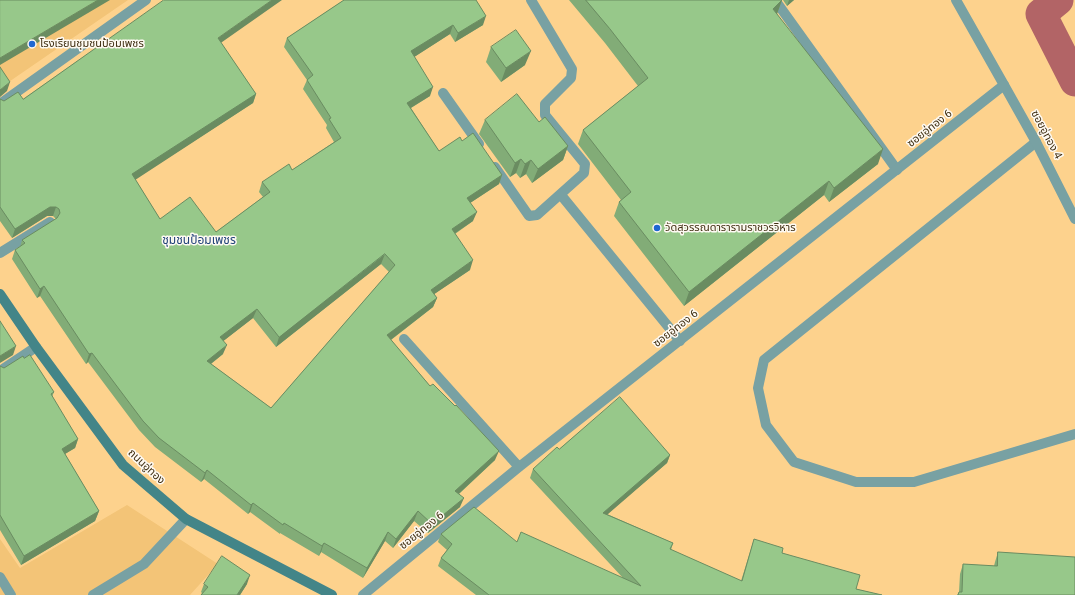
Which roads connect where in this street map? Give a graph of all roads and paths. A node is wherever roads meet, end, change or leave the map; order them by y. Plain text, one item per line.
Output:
1 (146, 0) edge
2 (532, 0) edge
3 (775, 0) edge
4 (956, 0) edge
5 (1004, 85) junction
6 (443, 93) dead end
7 (0, 104) edge
8 (1036, 142) junction
9 (897, 170) junction
10 (561, 195) junction
11 (1075, 219) edge
12 (50, 222) edge
13 (0, 253) edge
14 (0, 294) edge
15 (404, 339) edge
16 (680, 341) junction
17 (36, 348) junction
18 (0, 371) edge
19 (1075, 434) edge
20 (519, 467) junction
21 (186, 519) junction
22 (0, 577) edge
23 (12, 595) edge
24 (93, 595) edge
25 (332, 595) edge
26 (364, 595) edge

1 - 7 street
2 - 10 street
3 - 9 street
4 - 5 street, ซอยอู่ทอง 4
5 - 8 street, ซอยอู่ทอง 4
5 - 9 street, ซอยอู่ทอง 6
6 - 10 street
8 - 11 street, ซอยอู่ทอง 4
8 - 19 street
9 - 16 street, ซอยอู่ทอง 6
10 - 16 street
12 - 13 street
14 - 17 main road, ถนนอู่ทอง
15 - 20 street
16 - 20 street, ซอยอู่ทอง 6
17 - 18 street
17 - 21 main road, ถนนอู่ทอง
20 - 26 street, ซอยอู่ทอง 6
21 - 24 street
21 - 25 main road, ถนนอู่ทอง
22 - 23 street

